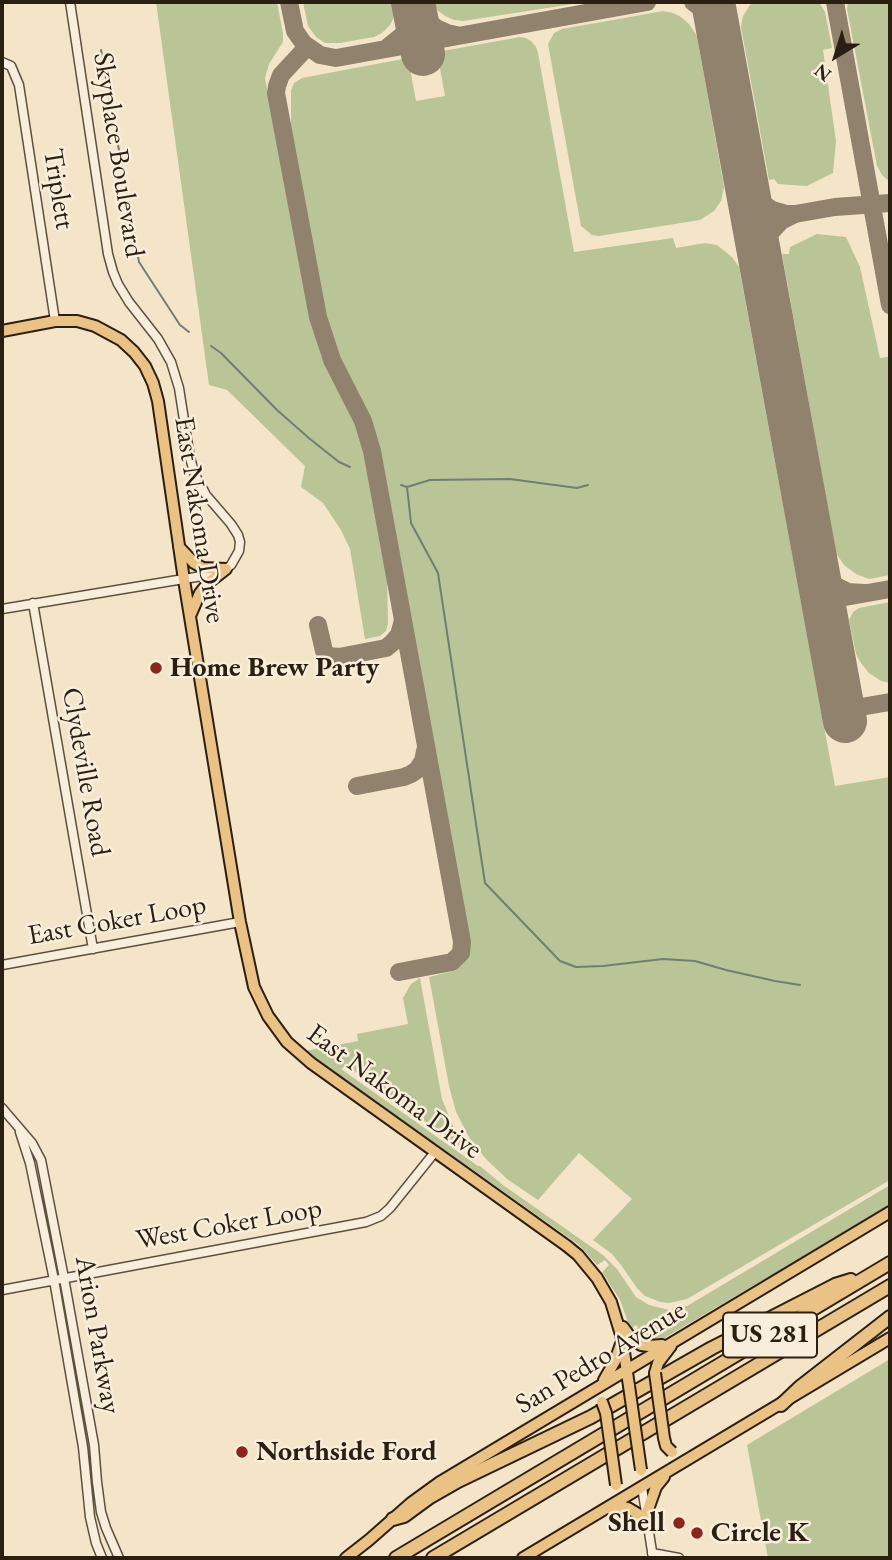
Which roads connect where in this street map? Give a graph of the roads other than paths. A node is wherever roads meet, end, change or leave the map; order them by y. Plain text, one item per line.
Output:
1 (70, 2) edge
2 (2, 62) edge
3 (55, 321) junction
4 (2, 331) edge
5 (179, 547) junction
6 (226, 569) junction
7 (184, 580) junction
8 (33, 603) junction
9 (2, 609) edge
10 (190, 616) junction
11 (240, 922) junction
12 (93, 949) junction
13 (2, 965) edge
14 (2, 1108) edge
15 (18, 1126) junction
16 (435, 1152) junction
17 (890, 1212) edge
18 (890, 1263) edge
19 (872, 1274) junction
20 (64, 1278) junction
21 (54, 1279) junction
22 (890, 1286) edge
23 (2, 1290) edge
24 (890, 1317) edge
25 (618, 1320) junction
26 (622, 1338) junction
27 (890, 1338) edge
28 (674, 1341) junction
29 (627, 1369) junction
30 (598, 1386) junction
31 (582, 1396) junction
32 (781, 1405) junction
33 (90, 1424) junction
34 (79, 1426) junction
35 (694, 1456) junction
36 (670, 1470) junction
37 (642, 1487) junction
38 (607, 1508) junction
39 (393, 1519) junction
40 (647, 1519) junction
41 (653, 1556) edge
42 (102, 1558) edge
43 (119, 1558) edge
44 (346, 1558) edge
45 (396, 1558) edge
46 (432, 1558) edge
47 (523, 1558) edge
48 (679, 1558) edge

1 - 6 street, Skyplace Boulevard
2 - 3 street, Triplett
3 - 4 main road
3 - 5 main road, East Nakoma Drive
5 - 6 main road
5 - 7 main road, East Nakoma Drive
6 - 7 street
6 - 10 main road
7 - 8 street
7 - 10 main road, East Nakoma Drive
8 - 9 street
8 - 12 street, Clydeville Road
10 - 11 main road, East Nakoma Drive
11 - 12 street, East Coker Loop
11 - 16 main road, East Nakoma Drive
12 - 13 street, East Coker Loop
14 - 15 street, Arion Parkway
15 - 20 street, Arion Parkway
15 - 21 street, Arion Parkway
16 - 20 street, West Coker Loop
16 - 25 main road, East Nakoma Drive
17 - 28 main road, San Pedro Avenue
18 - 19 highway, US 281
19 - 39 highway
19 - 45 highway, US 281
20 - 21 street, West Coker Loop
20 - 33 street, Arion Parkway
21 - 23 street, West Coker Loop
21 - 34 street, Arion Parkway
22 - 46 highway, US 281
24 - 32 highway
25 - 26 main road, East Nakoma Drive
25 - 28 main road
26 - 29 main road, East Nakoma Drive
26 - 30 main road
27 - 32 main road
28 - 29 main road, San Pedro Avenue
28 - 35 main road, bridge
29 - 30 main road, San Pedro Avenue
29 - 37 main road, East Nakoma Drive, bridge
30 - 31 main road, San Pedro Avenue
31 - 38 main road, bridge
31 - 39 main road, San Pedro Avenue
32 - 35 main road
33 - 34 street
33 - 43 street, Arion Parkway
34 - 42 street, Arion Parkway
35 - 36 main road
36 - 37 main road
36 - 40 main road
37 - 38 main road
37 - 40 street, East Nakoma Drive
38 - 40 main road
38 - 47 main road
39 - 44 main road, San Pedro Avenue
40 - 41 street, East Nakoma Drive
41 - 48 street

